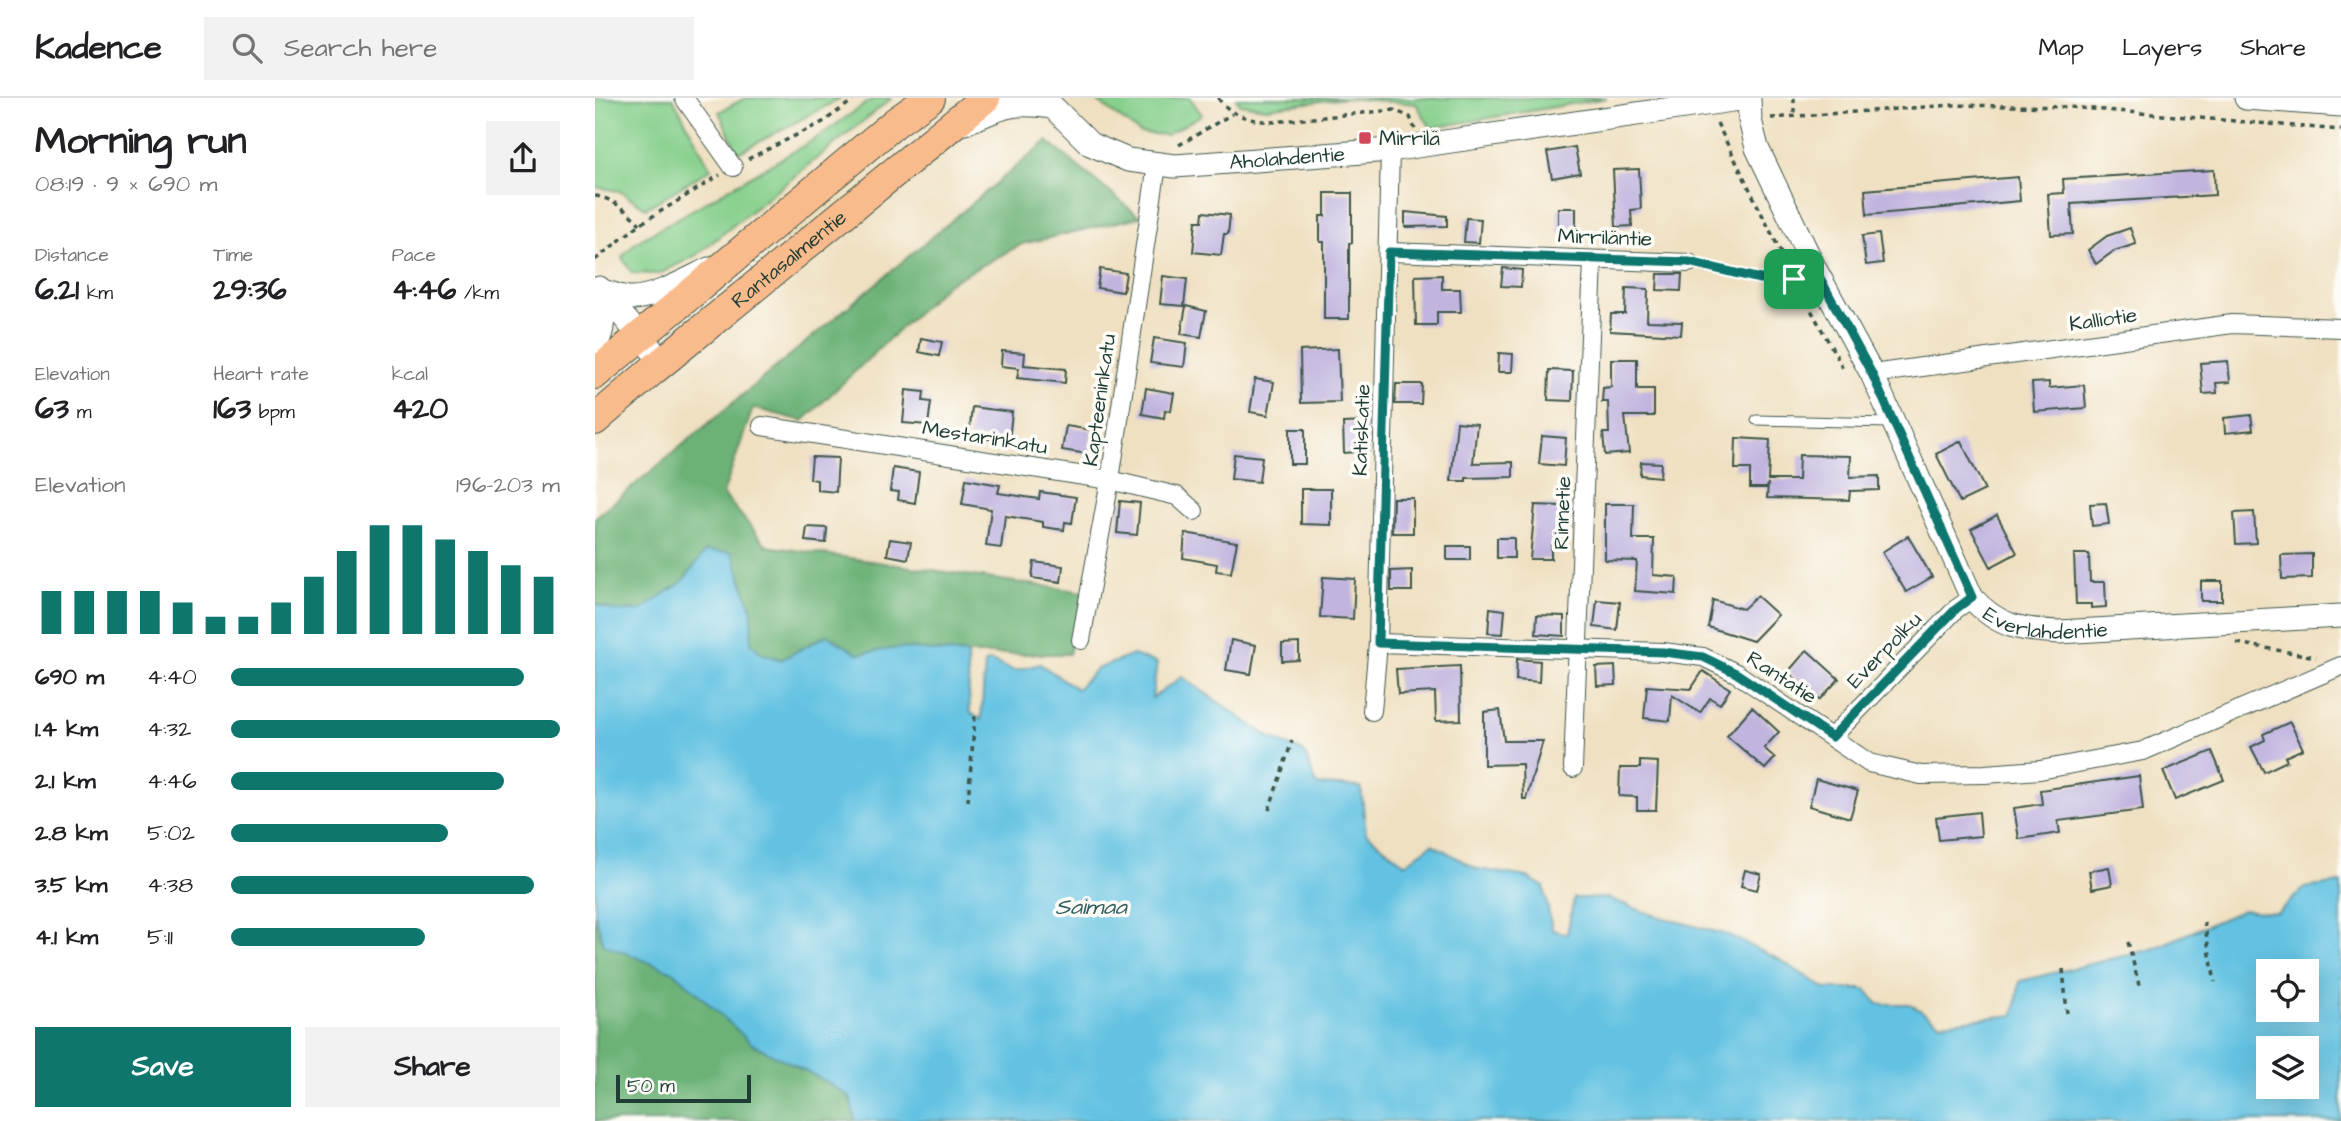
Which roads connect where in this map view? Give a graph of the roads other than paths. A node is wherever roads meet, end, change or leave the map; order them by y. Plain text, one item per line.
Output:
1 (684, 98) edge
2 (930, 98) edge
3 (985, 98) edge
4 (1748, 98) edge
5 (2246, 98) edge
6 (1048, 103) edge
7 (2341, 105) edge
8 (942, 134) junction
9 (1390, 150) junction
10 (1157, 165) junction
11 (733, 167) dead end
12 (1389, 252) junction
13 (731, 258) junction
14 (1593, 260) junction
15 (1689, 262) road end
16 (598, 291) edge
17 (2341, 328) edge
18 (636, 340) junction
19 (595, 345) edge
20 (659, 366) junction
21 (595, 374) edge
22 (1872, 374) junction
23 (1756, 419) dead end
24 (595, 420) edge
25 (1894, 423) junction
26 (762, 426) dead end
27 (1110, 480) junction
28 (1194, 511) dead end
29 (1972, 597) junction
30 (2341, 616) edge
31 (1081, 640) dead end
32 (1378, 643) junction
33 (1580, 650) junction
34 (2340, 666) edge
35 (1372, 711) dead end
36 (1832, 737) junction
37 (1573, 768) dead end

1 - 11 street
2 - 13 highway, Rantasalmentie
3 - 8 highway, Rantasalmentie
4 - 9 street, Aholahdentie
4 - 22 street, Everlahdentie
5 - 7 street
6 - 8 street, Aholahdentie
6 - 10 street, Aholahdentie
8 - 20 highway, Rantasalmentie
9 - 10 street, Aholahdentie
9 - 12 street, Katiskatie
10 - 27 street, Kapteeninkatu
12 - 14 street, Mirriläntie
12 - 32 street, Katiskatie
13 - 16 street
13 - 18 highway, Rantasalmentie
14 - 15 street, Mirriläntie
14 - 33 street, Rinnetie
16 - 18 street
16 - 19 street
17 - 22 street, Kalliotie
18 - 20 street
18 - 21 highway, Rantasalmentie
20 - 24 highway, Rantasalmentie
22 - 25 street, Everlahdentie
23 - 25 lane
25 - 29 street, Everlahdentie
26 - 27 street, Mestarinkatu
27 - 28 street, Mestarinkatu
27 - 31 street, Kapteeninkatu
29 - 30 street, Everlahdentie
29 - 36 street, Everpolku
32 - 33 street, Rantatie
32 - 35 street, Katiskatie
33 - 36 street, Rantatie
33 - 37 street, Rinnetie
34 - 36 street, Rantatie

